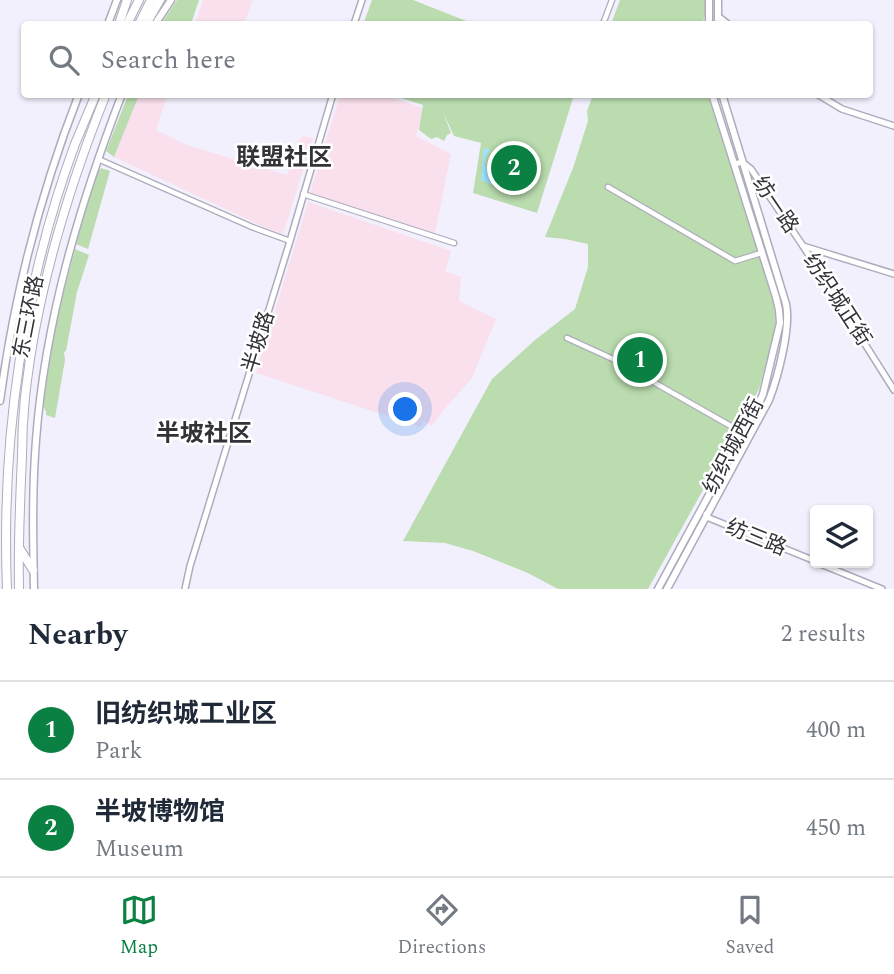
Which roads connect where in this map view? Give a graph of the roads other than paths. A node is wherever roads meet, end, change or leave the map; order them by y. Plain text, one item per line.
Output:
1 (117, 0) edge
2 (127, 0) edge
3 (139, 0) edge
4 (151, 0) edge
5 (160, 0) edge
6 (171, 0) edge
7 (362, 0) edge
8 (612, 0) edge
9 (709, 0) edge
10 (718, 0) edge
11 (109, 21) edge
12 (120, 21) edge
13 (128, 21) edge
14 (140, 21) edge
15 (148, 21) edge
16 (157, 21) edge
17 (355, 21) edge
18 (604, 21) edge
19 (709, 21) edge
20 (718, 21) edge
21 (78, 98) edge
22 (92, 98) edge
23 (104, 98) edge
24 (120, 98) edge
25 (331, 98) edge
26 (714, 98) edge
27 (723, 98) edge
28 (824, 98) edge
29 (894, 126) edge
30 (97, 159) junction
31 (738, 163) junction
32 (608, 187) dead end
33 (303, 194) junction
34 (290, 241) junction
35 (454, 243) dead end
36 (803, 246) junction
37 (761, 253) junction
38 (894, 274) edge
39 (567, 338) dead end
40 (894, 390) edge
41 (0, 401) edge
42 (743, 433) junction
43 (703, 512) junction
44 (18, 546) junction
45 (5, 549) junction
46 (0, 559) edge
47 (810, 559) edge
48 (831, 568) edge
49 (33, 570) junction
50 (7, 589) edge
51 (19, 589) edge
52 (34, 589) edge
53 (185, 589) edge
54 (658, 589) edge
55 (667, 589) edge
56 (882, 589) edge

1 - 11 main road
2 - 12 highway
3 - 13 highway
4 - 14 highway
5 - 15 highway
6 - 16 main road
7 - 17 street
8 - 18 street
9 - 19 main road
10 - 20 main road
21 - 41 main road
22 - 45 highway, 东三环路
23 - 44 highway, 东三环路
24 - 30 main road
25 - 33 street, 半坡路
26 - 31 main road, 纺织城西街
27 - 31 main road, 纺织城西街
28 - 29 street
30 - 34 street
30 - 49 main road
31 - 36 street, 纺一路
31 - 37 main road, 纺织城西街
31 - 43 main road, 纺织城西街
32 - 37 street
33 - 34 street, 半坡路
33 - 35 street
34 - 53 street, 半坡路
36 - 38 street, 纺一路
36 - 40 street, 纺织城正街
37 - 42 main road, 纺织城西街
39 - 42 street
42 - 43 main road, 纺织城西街
43 - 47 street, 纺三路
43 - 54 main road, 纺织城西街
43 - 55 main road, 纺织城西街
44 - 49 highway
44 - 51 highway, 东三环路
45 - 46 highway
45 - 50 highway, 东三环路
48 - 56 street, 纺三路
49 - 52 main road

